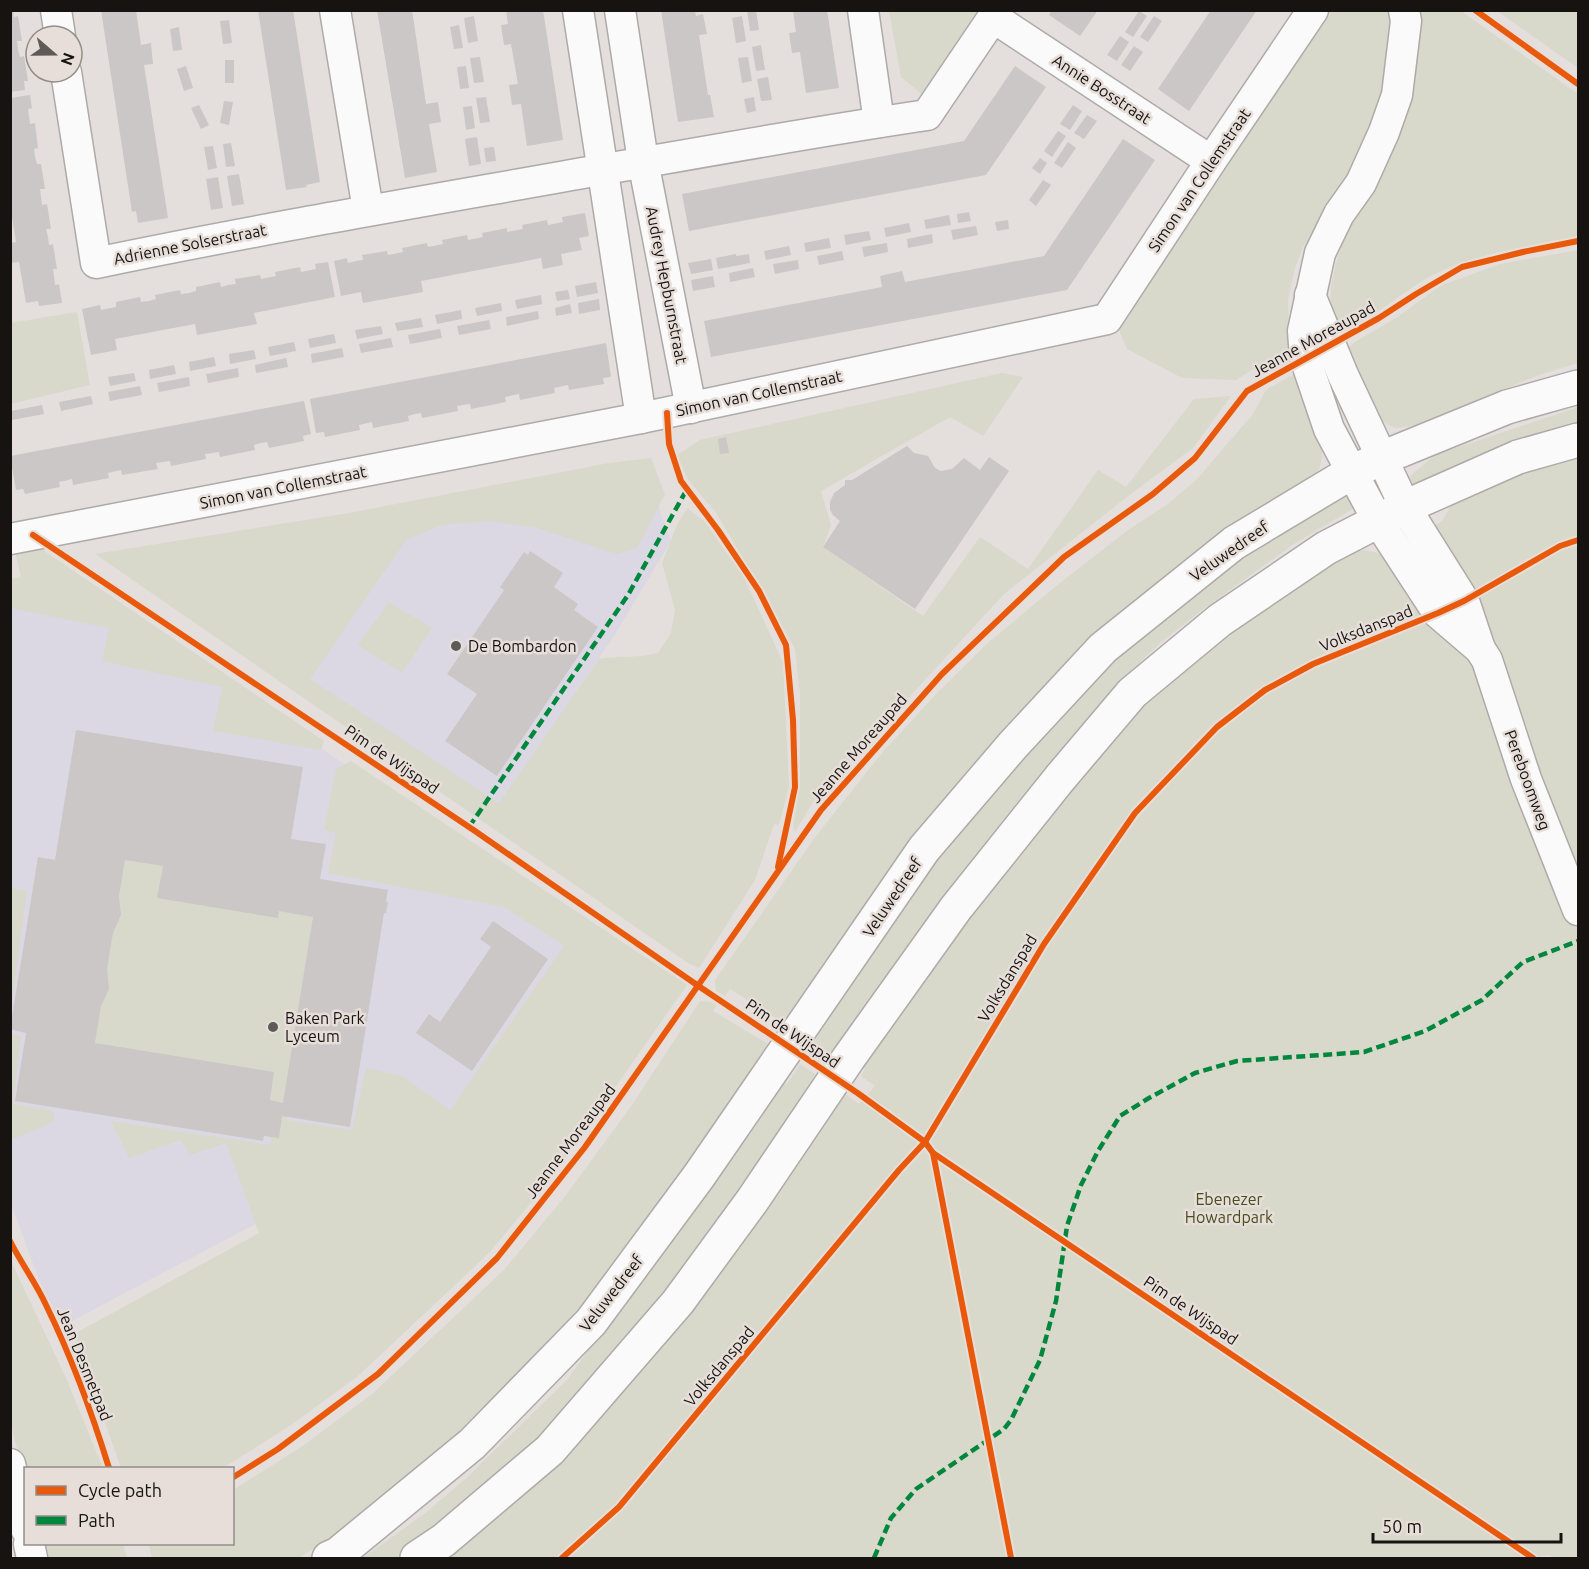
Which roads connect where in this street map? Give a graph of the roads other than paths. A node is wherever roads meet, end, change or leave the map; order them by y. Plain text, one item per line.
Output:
1 (335, 10) edge
2 (578, 10) edge
3 (620, 10) edge
4 (863, 10) edge
5 (1313, 10) edge
6 (1404, 10) edge
7 (996, 14) edge
8 (68, 84) edge
9 (879, 122) junction
10 (1211, 160) junction
11 (643, 161) junction
12 (603, 170) junction
13 (368, 210) junction
14 (1310, 295) junction
15 (1578, 387) edge
16 (691, 408) junction
17 (641, 418) junction
18 (1578, 440) edge
19 (1382, 458) junction
20 (1352, 472) junction
21 (1392, 514) junction
22 (10, 539) edge
23 (1578, 910) edge
24 (10, 1464) edge
25 (24, 1520) edge
26 (329, 1558) edge
27 (417, 1558) edge

1 - 13 street
2 - 12 street
3 - 11 street, Audrey Hepburnstraat
4 - 9 street
5 - 10 street, Simon van Collemstraat
6 - 14 street, Pereboomweg
7 - 9 street, Annie Bosstraat
7 - 10 street, Annie Bosstraat
8 - 13 street, Adrienne Solserstraat
9 - 11 street, Annie Bosstraat
10 - 16 street, Simon van Collemstraat
11 - 12 street
11 - 16 street, Audrey Hepburnstraat
12 - 13 street, Adrienne Solserstraat
12 - 17 street
14 - 19 street
14 - 20 street, Pereboomweg
15 - 19 main road, Veluwedreef
16 - 17 street, Simon van Collemstraat
17 - 22 street, Simon van Collemstraat
18 - 21 main road
19 - 20 main road, Veluwedreef
19 - 21 street
20 - 21 street, Pereboomweg
20 - 26 main road, Veluwedreef
21 - 23 street, Pereboomweg
21 - 27 main road
24 - 25 street

